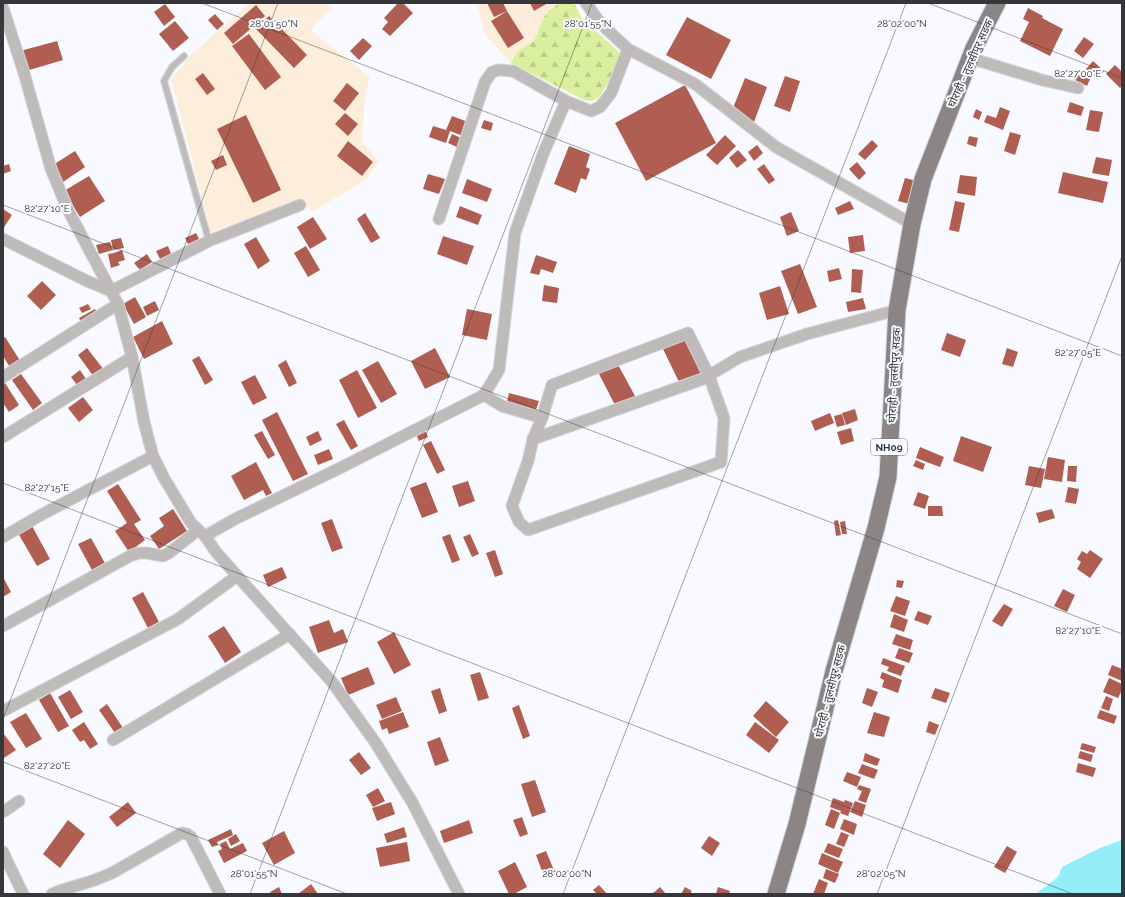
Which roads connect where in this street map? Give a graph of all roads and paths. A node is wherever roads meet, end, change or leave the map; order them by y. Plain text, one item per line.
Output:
1 (586, 3) edge
2 (997, 3) edge
3 (3, 8) edge
4 (628, 49) junction
5 (184, 56) dead end
6 (970, 58) junction
7 (1078, 88) dead end
8 (566, 101) junction
9 (300, 205) dead end
10 (439, 218) dead end
11 (912, 224) junction
12 (3, 240) edge
13 (208, 241) junction
14 (111, 290) junction
15 (118, 304) junction
16 (898, 310) junction
17 (132, 357) junction
18 (708, 376) junction
19 (3, 377) edge
20 (484, 395) junction
21 (542, 418) junction
22 (3, 437) edge
23 (533, 440) junction
24 (153, 456) junction
25 (201, 533) junction
26 (3, 537) edge
27 (237, 576) junction
28 (3, 626) edge
29 (290, 634) junction
30 (3, 711) edge
31 (113, 740) dead end
32 (19, 801) dead end
33 (3, 812) edge
34 (3, 852) edge
35 (6, 864) edge
36 (23, 894) edge
37 (52, 894) edge
38 (220, 894) edge
39 (459, 894) edge
40 (776, 894) edge

1 - 4 street
2 - 6 main road, घोराही - तुलसीपुर सडक / NH09
3 - 14 street
4 - 8 street
4 - 11 street
5 - 13 lane
6 - 7 street
6 - 11 main road, घोराही - तुलसीपुर सडक / NH09
8 - 10 street
8 - 20 street
9 - 13 street
11 - 16 main road, घोराही - तुलसीपुर सडक / NH09
12 - 14 street
13 - 14 street
14 - 15 street
15 - 17 street
15 - 19 street
16 - 18 street
16 - 40 main road, घोराही - तुलसीपुर सडक / NH09
17 - 22 street
17 - 24 street
18 - 21 street
18 - 23 street
18 - 23 street
20 - 21 street
20 - 25 street
21 - 23 street
24 - 25 street
24 - 26 street
25 - 27 street
25 - 28 street
27 - 29 street
27 - 30 street
29 - 31 street
29 - 39 street
32 - 33 street
34 - 35 street
35 - 36 street
37 - 38 street

